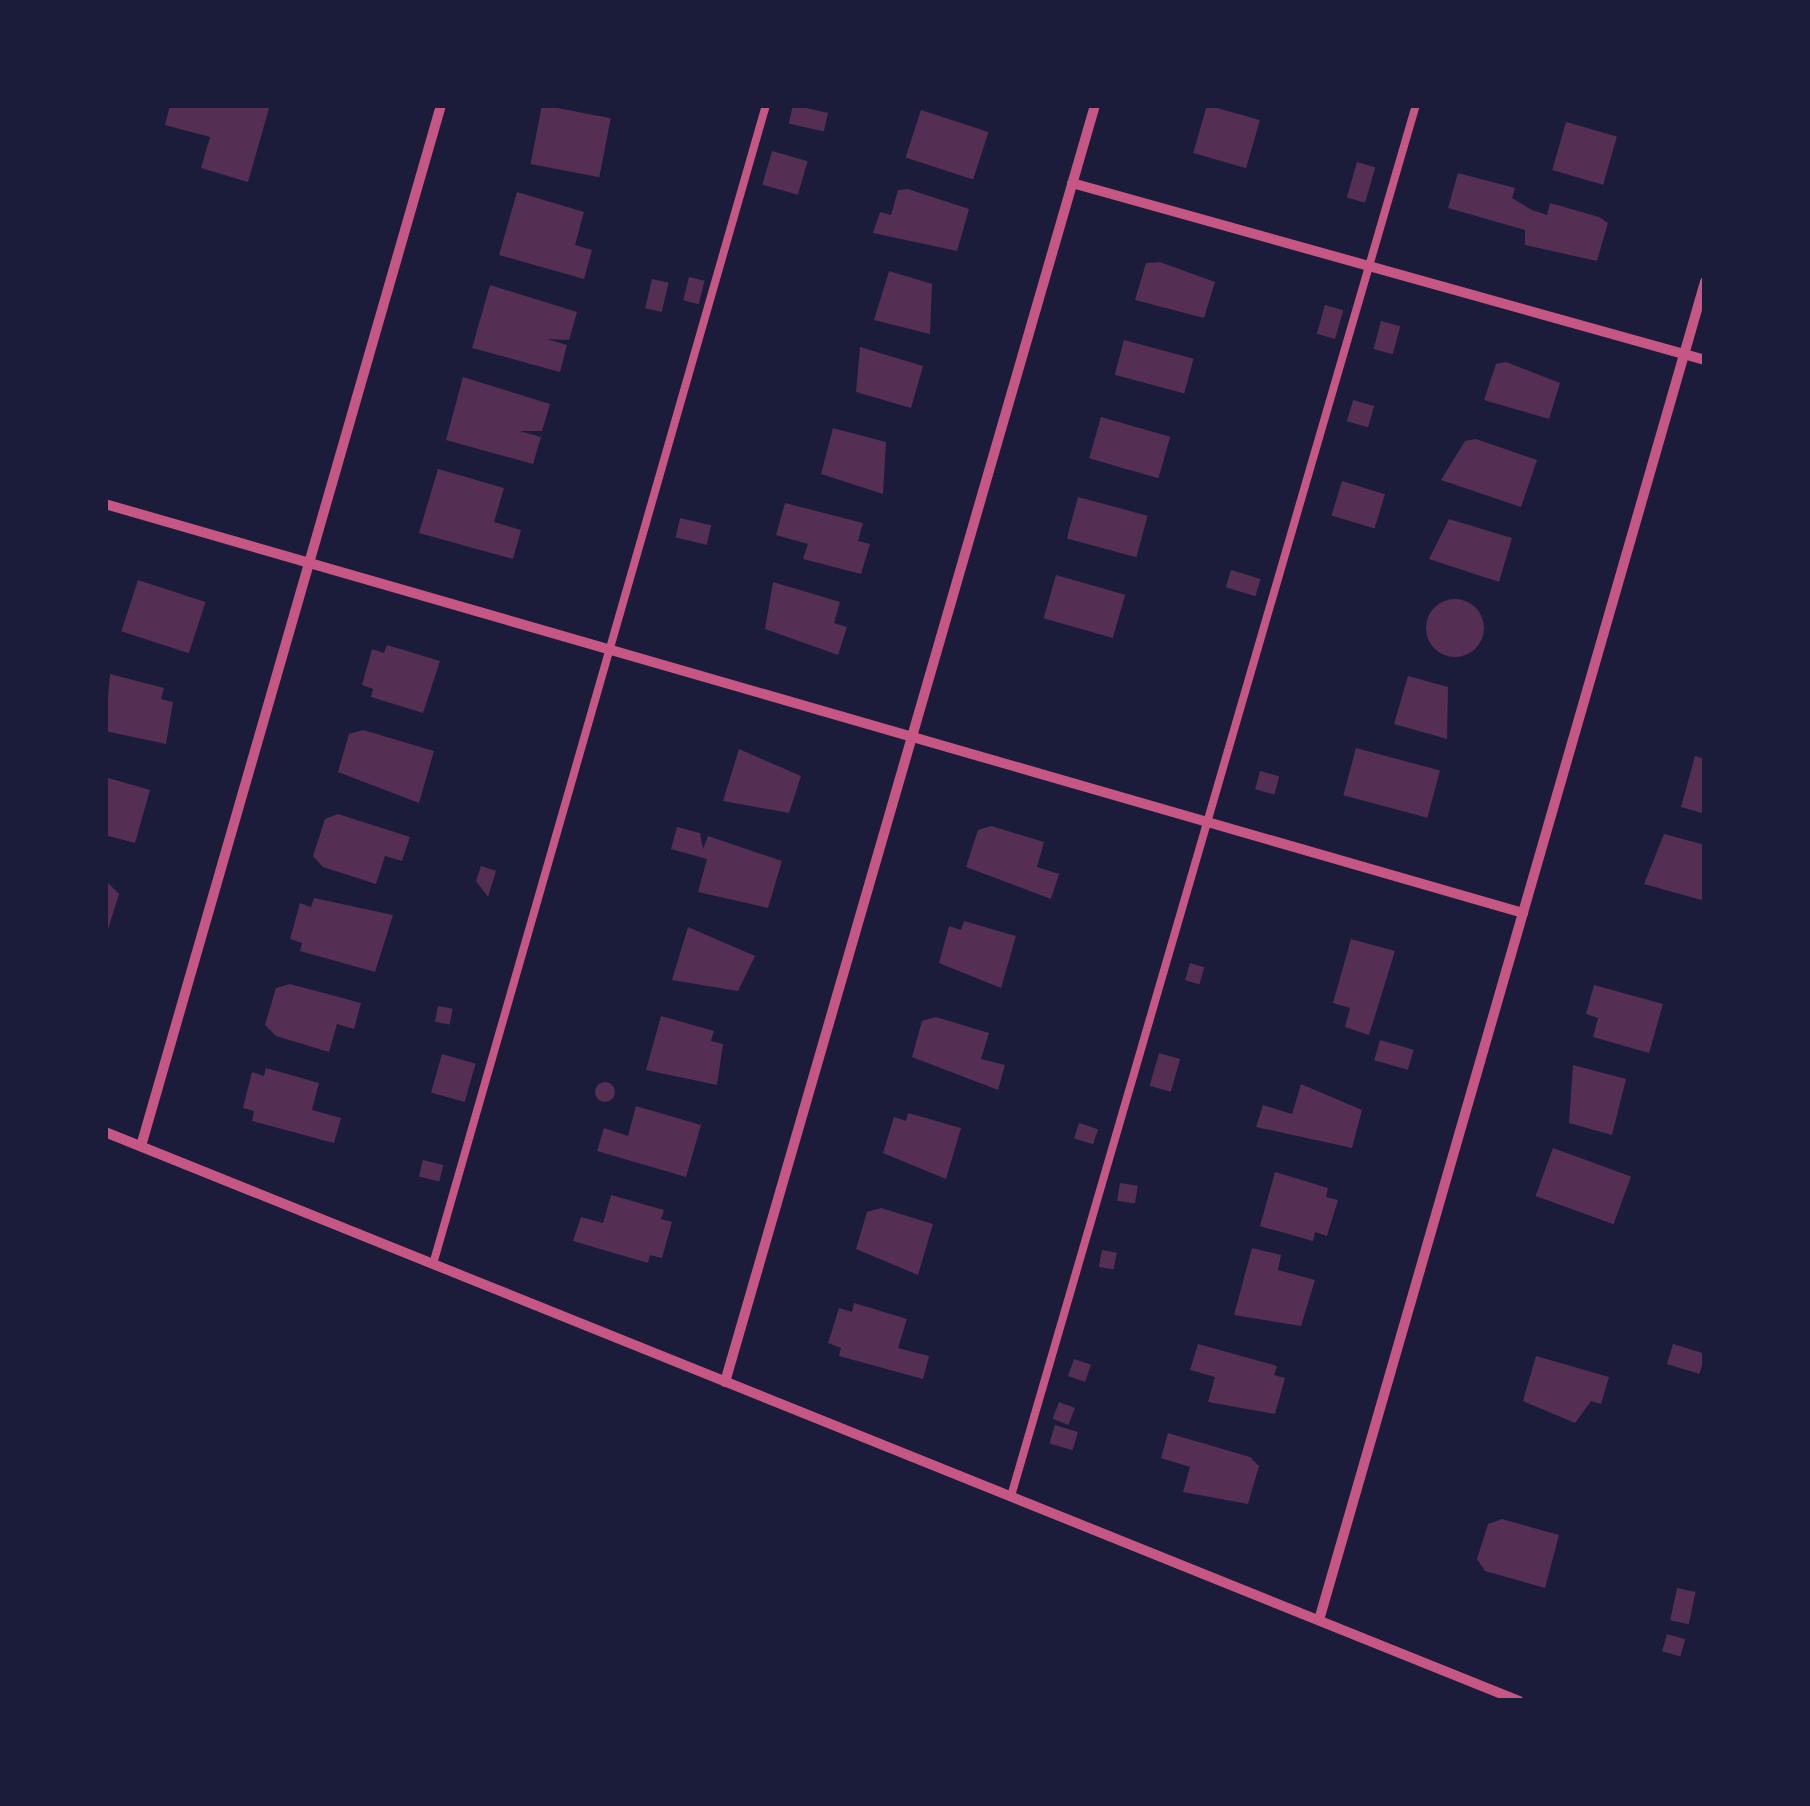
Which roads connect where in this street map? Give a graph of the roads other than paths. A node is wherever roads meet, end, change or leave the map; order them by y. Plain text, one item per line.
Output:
1 (441, 105) edge
2 (766, 105) edge
3 (1095, 105) edge
4 (1416, 105) edge
5 (1072, 183) junction
6 (1370, 266) junction
7 (1705, 282) edge
8 (1684, 354) junction
9 (1705, 360) edge
10 (105, 504) edge
11 (309, 563) junction
12 (610, 650) junction
13 (912, 737) junction
14 (1208, 822) junction
15 (1523, 913) junction
16 (105, 1132) edge
17 (141, 1146) junction
18 (433, 1264) junction
19 (726, 1382) junction
20 (1010, 1496) junction
21 (1319, 1620) junction
22 (1519, 1701) edge

1 - 11 street
2 - 12 lane
3 - 5 street
4 - 6 lane
5 - 6 street
5 - 13 street
6 - 8 street
6 - 14 lane
7 - 8 street
8 - 9 street
8 - 15 street
10 - 11 street
11 - 12 street
11 - 17 street
12 - 13 street
12 - 18 lane
13 - 14 street
13 - 19 street
14 - 15 street
14 - 20 lane
15 - 21 street
16 - 17 street
17 - 18 street
18 - 19 street
19 - 20 street
20 - 21 street
21 - 22 street

